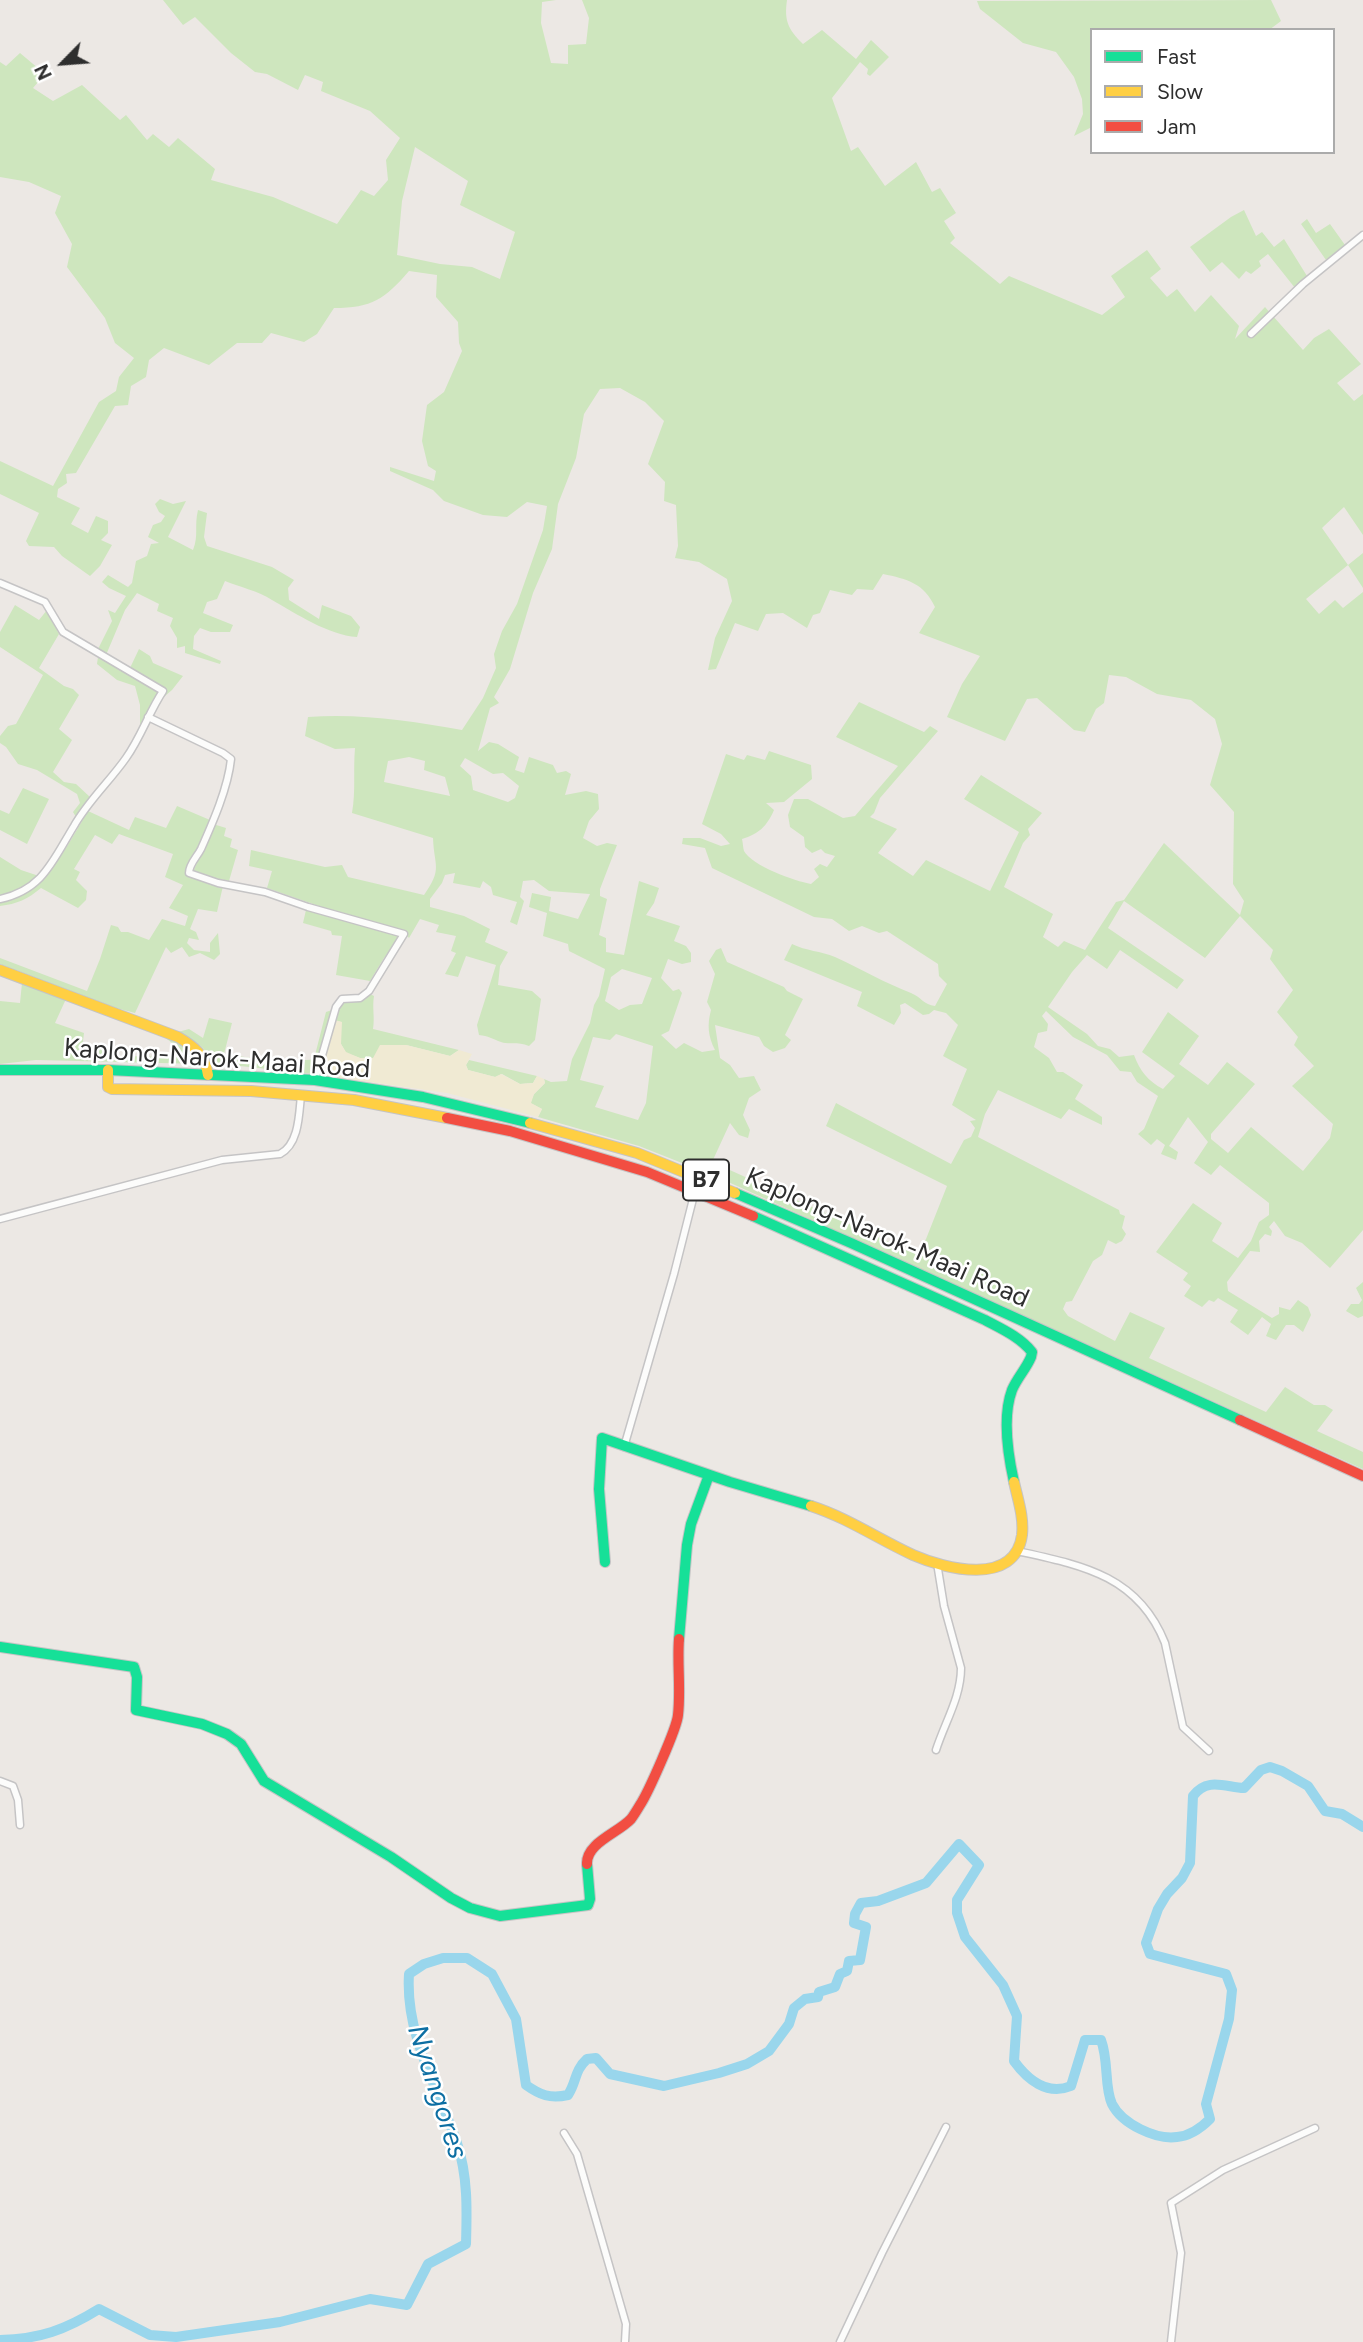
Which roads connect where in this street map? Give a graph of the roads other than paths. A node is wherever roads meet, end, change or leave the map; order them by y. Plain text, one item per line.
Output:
1 (1363, 235) edge
2 (1251, 334) dead end
3 (0, 583) edge
4 (148, 717) junction
5 (0, 899) edge
6 (0, 970) edge
7 (0, 1070) edge
8 (108, 1070) junction
9 (208, 1075) junction
10 (314, 1080) junction
11 (301, 1095) junction
12 (433, 1099) junction
13 (432, 1115) junction
14 (559, 1131) junction
15 (554, 1145) junction
16 (695, 1191) junction
17 (0, 1219) edge
18 (624, 1447) junction
19 (709, 1475) junction
20 (1363, 1476) edge
21 (1017, 1551) junction
22 (605, 1562) dead end
23 (937, 1563) junction
24 (0, 1647) edge
25 (936, 1750) dead end
26 (1209, 1751) dead end
27 (0, 1782) edge
28 (20, 1825) dead end
29 (946, 2127) dead end
30 (1315, 2128) dead end
31 (565, 2133) dead end
32 (625, 2342) edge
33 (840, 2342) edge
34 (1171, 2342) edge

1 - 2 street
3 - 4 street
4 - 5 street
4 - 10 street
6 - 9 main road
7 - 8 main road, Kaplong-Narok-Maai Road / B7
8 - 9 main road, Kaplong-Narok-Maai Road / B7
8 - 11 main road
9 - 10 main road, Kaplong-Narok-Maai Road / B7
10 - 12 main road, Kaplong-Narok-Maai Road / B7
11 - 13 main road
11 - 17 street
12 - 13 street
12 - 14 main road, Kaplong-Narok-Maai Road / B7
13 - 15 main road
14 - 15 street
14 - 20 main road, Kaplong-Narok-Maai Road / B7
15 - 16 main road
16 - 18 street
16 - 21 main road
18 - 19 main road
18 - 22 main road
19 - 23 main road
19 - 24 main road
21 - 23 main road
21 - 26 street
23 - 25 street
27 - 28 street
29 - 33 street
30 - 34 street
31 - 32 street

